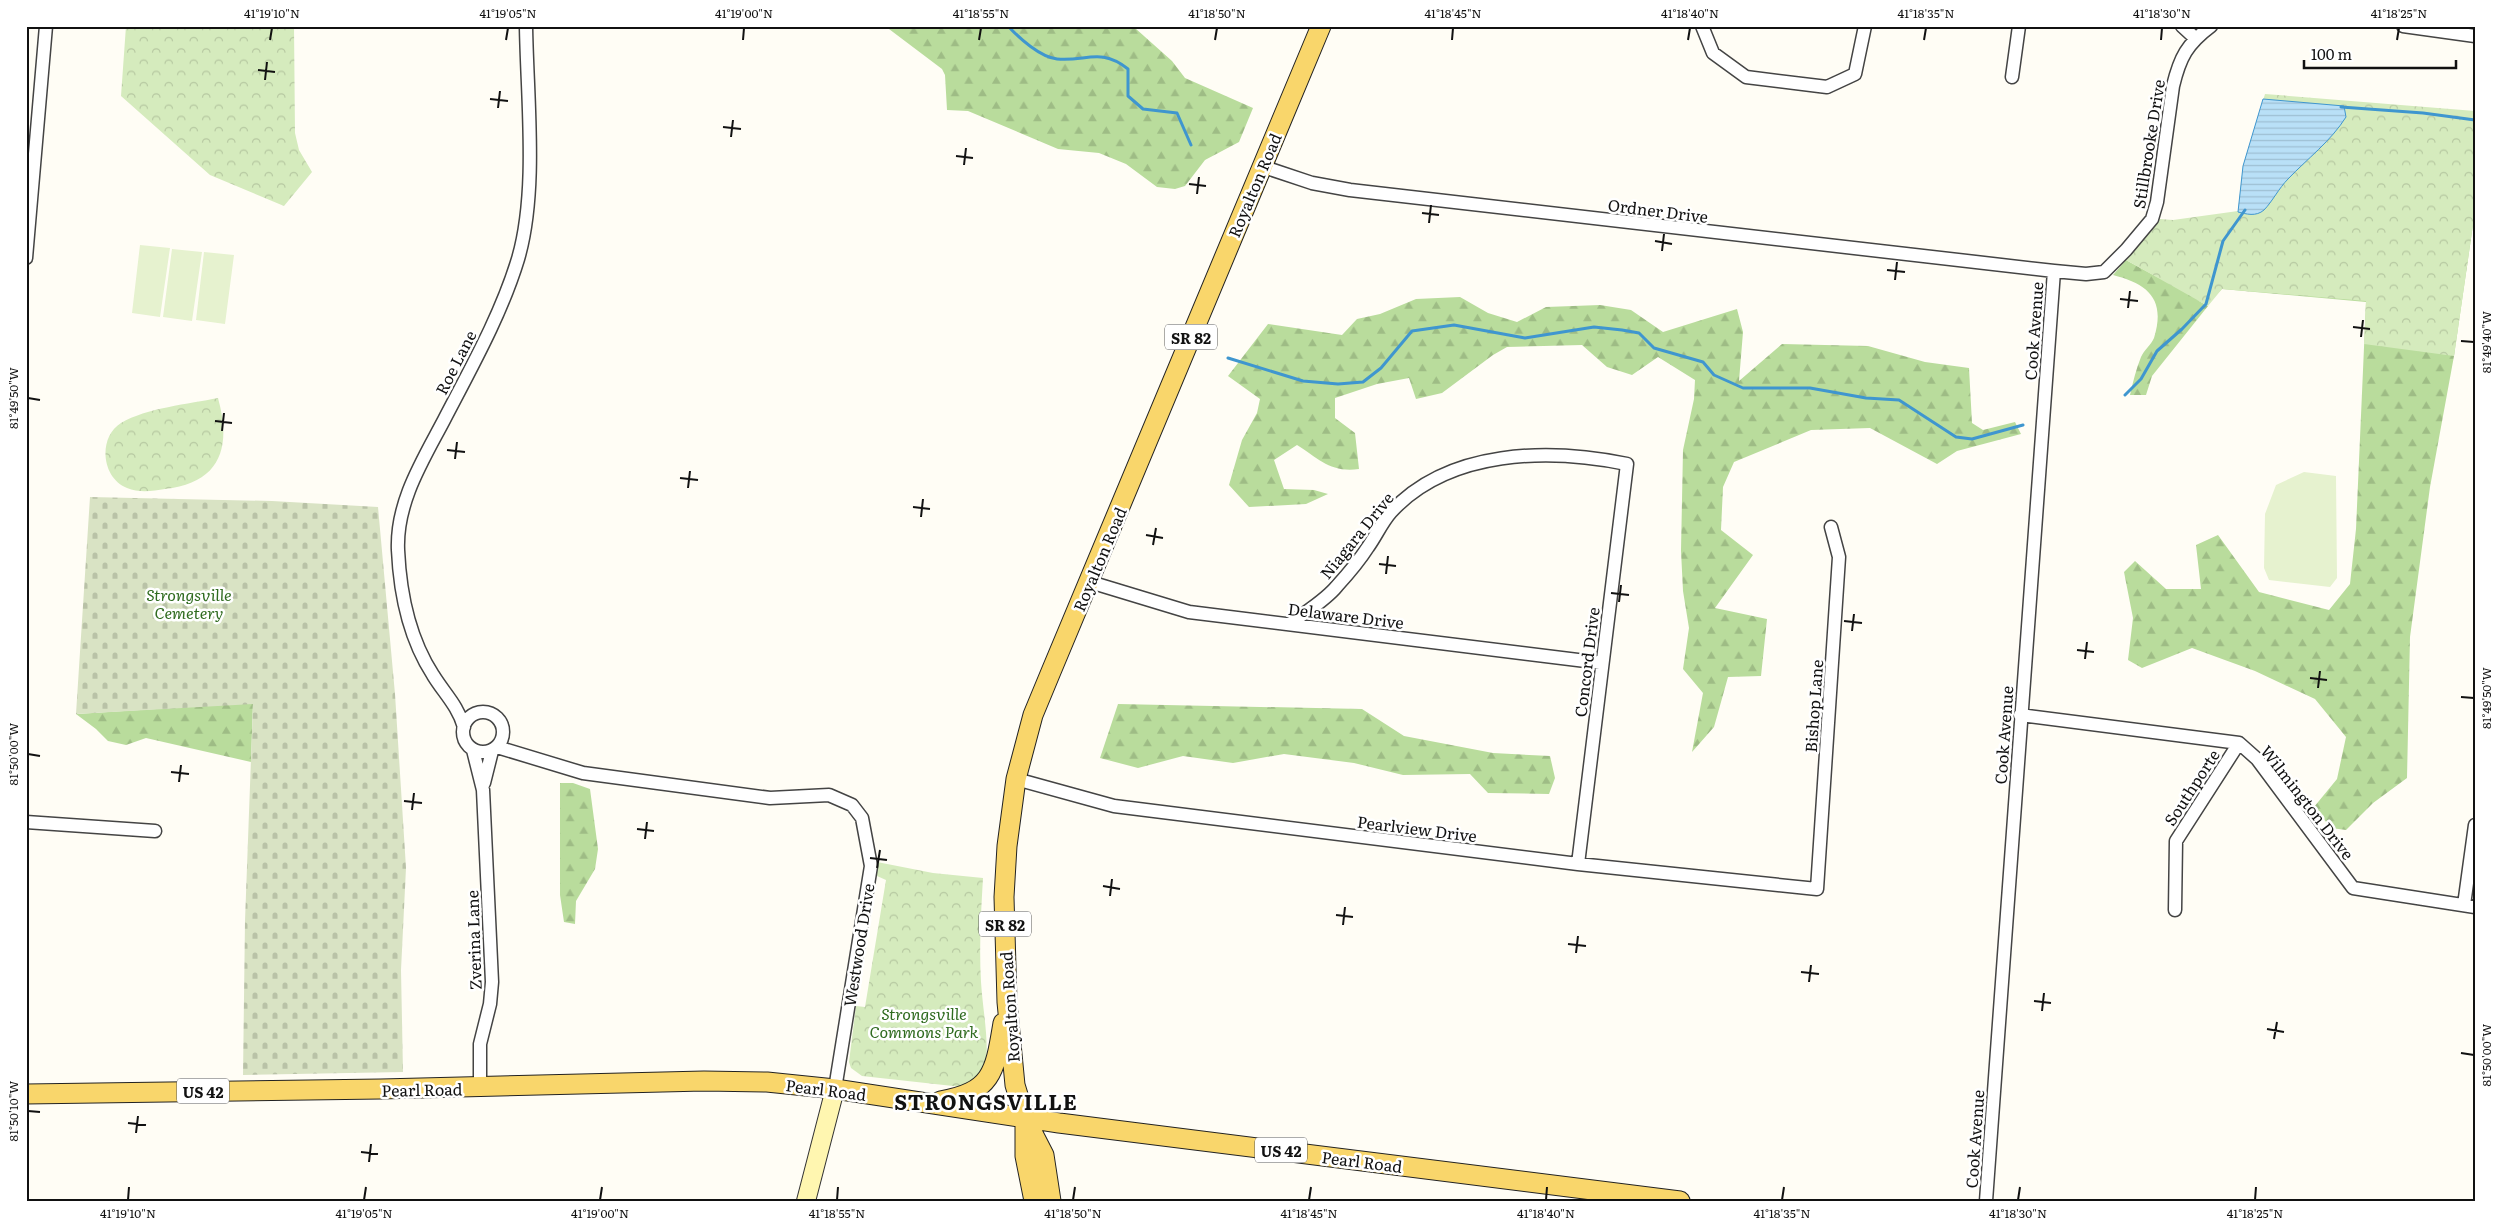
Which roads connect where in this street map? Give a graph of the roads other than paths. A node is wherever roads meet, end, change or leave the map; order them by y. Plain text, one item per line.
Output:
1 (46, 26) edge
2 (526, 26) edge
3 (1321, 26) edge
4 (1702, 26) edge
5 (1865, 26) edge
6 (2019, 26) edge
7 (2182, 26) edge
8 (2211, 26) edge
9 (2403, 26) edge
10 (2475, 36) edge
11 (2195, 38) junction
12 (2012, 77) dead end
13 (1261, 166) junction
14 (26, 258) edge
15 (2054, 271) junction
16 (1626, 464) joint
17 (1831, 527) dead end
18 (1090, 582) junction
19 (1290, 624) junction
20 (1602, 663) junction
21 (450, 697) junction
22 (482, 712) junction
23 (2020, 715) junction
24 (464, 726) junction
25 (503, 732) junction
26 (2239, 743) junction
27 (495, 749) junction
28 (473, 750) junction
29 (533, 757) junction
30 (1016, 779) junction
31 (483, 790) junction
32 (26, 822) edge
33 (2475, 825) edge
34 (155, 831) dead end
35 (1578, 864) junction
36 (1817, 889) joint
37 (2470, 906) edge
38 (2175, 910) dead end
39 (1007, 1002) junction
40 (480, 1087) junction
41 (835, 1089) junction
42 (26, 1094) edge
43 (929, 1103) junction
44 (1025, 1118) junction
45 (806, 1201) edge
46 (1034, 1201) edge
47 (1051, 1201) edge
48 (1680, 1201) edge
49 (1986, 1201) edge

1 - 14 street
2 - 21 street, Roe Lane
3 - 13 main road, Royalton Road / SR 82
4 - 5 street
6 - 12 street
7 - 11 street
8 - 11 street, Stillbrooke Drive
9 - 10 street
11 - 15 street, Stillbrooke Drive
13 - 15 street, Ordner Drive
13 - 18 main road, Royalton Road / SR 82
15 - 23 street, Cook Avenue
16 - 19 street, Niagara Drive
16 - 20 street, Concord Drive
17 - 36 street, Bishop Lane
18 - 19 street, Delaware Drive
18 - 30 main road, Royalton Road / SR 82
19 - 20 street, Delaware Drive
20 - 35 street, Concord Drive
21 - 22 street, Roe Lane
21 - 24 street, Roe Lane
22 - 24 street
22 - 25 street
23 - 26 street, Wilmington Drive
23 - 49 street, Cook Avenue
24 - 28 street
25 - 27 street
25 - 29 street, Westwood Drive
26 - 37 street, Wilmington Drive
26 - 38 street, Southporte
27 - 28 street
27 - 29 street, Westwood Drive
27 - 31 street, Zverina Lane
28 - 31 street, Zverina Lane
29 - 41 street, Westwood Drive
30 - 35 street, Pearlview Drive
30 - 39 main road, Royalton Road / SR 82
31 - 40 street, Zverina Lane
32 - 34 street
33 - 37 street
35 - 36 street, Pearlview Drive
39 - 43 main road
39 - 44 main road, Royalton Road / SR 82
40 - 41 main road, Pearl Road / US 42
40 - 42 main road, Pearl Road / US 42
41 - 43 main road, Pearl Road / US 42
41 - 45 street, Westwood Drive
43 - 44 main road, Pearl Road / US 42
44 - 46 main road, Royalton Road / SR 82
44 - 47 main road, Royalton Road / SR 82
44 - 48 main road, Pearl Road / US 42

